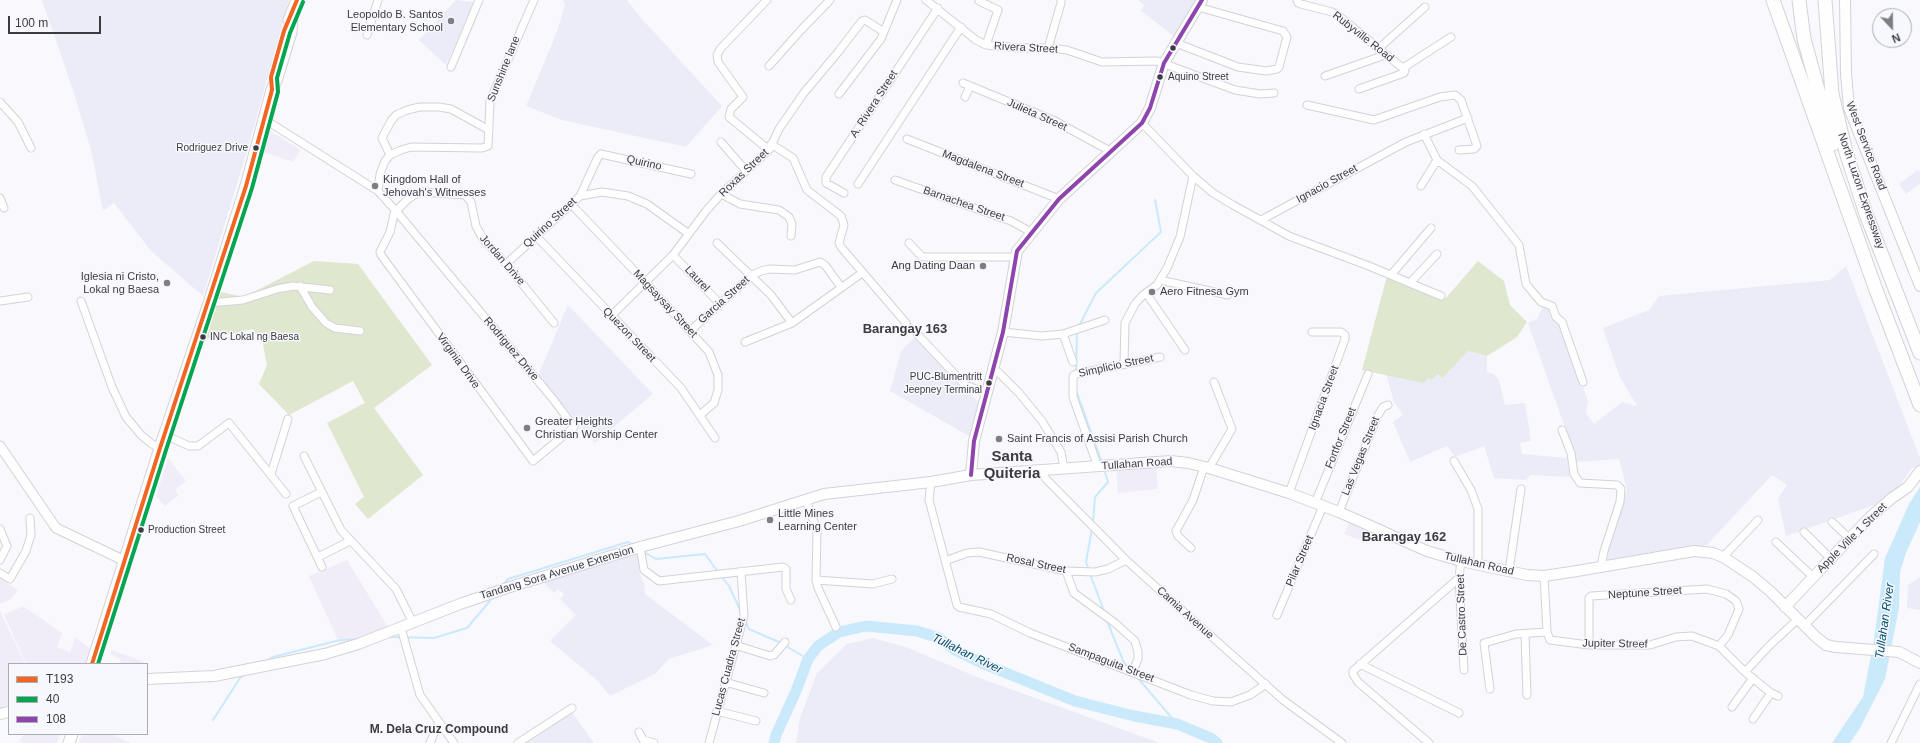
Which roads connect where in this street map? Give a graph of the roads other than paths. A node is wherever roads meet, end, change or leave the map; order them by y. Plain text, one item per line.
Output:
1 (297, 0) edge
2 (378, 0) edge
3 (479, 0) edge
4 (534, 0) edge
5 (767, 0) edge
6 (830, 0) edge
7 (897, 0) edge
8 (926, 0) edge
9 (1061, 0) edge
10 (1297, 0) edge
11 (1773, 0) edge
12 (1799, 0) edge
13 (1825, 0) edge
14 (1845, 0) edge
15 (980, 1) dead end
16 (1200, 4) edge
17 (1425, 7) dead end
18 (938, 8) junction
19 (961, 27) junction
20 (884, 32) junction
21 (367, 35) dead end
22 (1451, 37) dead end
23 (1176, 43) junction
24 (986, 45) junction
25 (1048, 48) junction
26 (1378, 49) junction
27 (1385, 55) junction
28 (1164, 63) junction
29 (769, 66) dead end
30 (451, 67) dead end
31 (1404, 69) junction
32 (1325, 76) dead end
33 (962, 83) dead end
34 (970, 86) junction
35 (1359, 89) dead end
36 (1274, 93) dead end
37 (838, 94) dead end
38 (965, 97) dead end
39 (0, 102) edge
40 (1307, 105) dead end
41 (1468, 118) junction
42 (264, 120) junction
43 (1142, 123) junction
44 (489, 130) junction
45 (1424, 134) junction
46 (907, 139) dead end
47 (720, 142) dead end
48 (770, 147) junction
49 (32, 148) dead end
50 (1459, 150) dead end
51 (1110, 151) junction
52 (390, 155) junction
53 (598, 156) joint
54 (1437, 160) junction
55 (746, 171) junction
56 (691, 174) dead end
57 (1193, 176) junction
58 (895, 180) dead end
59 (858, 184) dead end
60 (1421, 186) dead end
61 (378, 191) junction
62 (844, 193) dead end
63 (721, 194) junction
64 (580, 196) junction
65 (0, 198) edge
66 (1058, 199) junction
67 (571, 204) junction
68 (4, 208) dead end
69 (396, 211) junction
70 (1261, 220) junction
71 (1852, 220) junction
72 (1431, 228) dead end
73 (1031, 232) junction
74 (689, 234) junction
75 (791, 236) dead end
76 (537, 237) junction
77 (717, 243) dead end
78 (910, 243) dead end
79 (1437, 254) dead end
80 (673, 255) junction
81 (1015, 257) junction
82 (506, 264) junction
83 (1918, 272) edge
84 (862, 273) junction
85 (752, 275) junction
86 (1391, 275) junction
87 (1160, 280) junction
88 (646, 283) junction
89 (1410, 283) junction
90 (300, 286) junction
91 (1920, 286) edge
92 (841, 287) junction
93 (330, 290) dead end
94 (213, 292) junction
95 (1146, 293) junction
96 (1228, 295) dead end
97 (1440, 296) dead end
98 (28, 297) dead end
99 (0, 301) edge
100 (81, 301) dead end
101 (225, 301) junction
102 (209, 303) junction
103 (720, 304) junction
104 (611, 316) junction
105 (1105, 320) dead end
106 (792, 322) junction
107 (554, 323) dead end
108 (906, 323) tunnel mouth
109 (360, 331) dead end
110 (690, 331) junction
111 (1003, 332) junction
112 (1312, 332) dead end
113 (1063, 334) junction
114 (918, 335) tunnel mouth
115 (745, 342) dead end
116 (1185, 350) dead end
117 (1920, 352) edge
118 (1160, 357) dead end
119 (1073, 362) dead end
120 (1124, 364) junction
121 (992, 369) junction
122 (1368, 374) dead end
123 (1214, 382) dead end
124 (1583, 382) dead end
125 (987, 393) junction
126 (1388, 405) dead end
127 (1920, 405) edge
128 (700, 415) junction
129 (288, 419) dead end
130 (574, 427) joint
131 (1562, 430) dead end
132 (165, 435) junction
133 (715, 438) dead end
134 (0, 446) edge
135 (160, 448) junction
136 (304, 456) dead end
137 (1454, 461) dead end
138 (1098, 467) junction
139 (1206, 467) junction
140 (1064, 469) junction
141 (1041, 470) junction
142 (1920, 471) edge
143 (271, 474) junction
144 (971, 475) junction
145 (931, 482) junction
146 (1521, 489) dead end
147 (321, 492) junction
148 (1289, 493) junction
149 (286, 494) dead end
150 (806, 500) junction
151 (1319, 505) junction
152 (1339, 512) junction
153 (30, 518) dead end
154 (1758, 520) dead end
155 (1832, 522) dead end
156 (0, 529) edge
157 (1804, 532) dead end
158 (1850, 539) junction
159 (350, 541) junction
160 (1776, 542) dead end
161 (640, 547) junction
162 (1191, 548) dead end
163 (1874, 554) dead end
164 (318, 557) junction
165 (1724, 557) junction
166 (1831, 559) junction
167 (0, 560) edge
168 (1126, 560) junction
169 (125, 561) junction
170 (945, 561) junction
171 (1461, 561) junction
172 (1478, 564) junction
173 (322, 567) dead end
174 (1601, 567) junction
175 (742, 571) junction
176 (1509, 571) junction
177 (1066, 572) junction
178 (0, 573) edge
179 (1544, 576) junction
180 (1813, 577) junction
181 (1459, 578) junction
182 (892, 579) dead end
183 (816, 580) junction
184 (791, 600) dead end
185 (1785, 606) junction
186 (1277, 615) dead end
187 (1801, 622) junction
188 (413, 623) junction
189 (836, 627) dead end
190 (401, 628) junction
191 (1547, 632) junction
192 (1525, 634) junction
193 (784, 642) dead end
194 (735, 645) junction
195 (1589, 645) junction
196 (1719, 646) junction
197 (92, 663) edge
198 (1920, 663) edge
199 (1360, 664) junction
200 (1464, 670) dead end
201 (1134, 671) junction
202 (1745, 672) junction
203 (1753, 678) junction
204 (148, 679) edge
205 (725, 682) junction
206 (1266, 684) junction
207 (1920, 684) edge
208 (1490, 689) dead end
209 (764, 693) dead end
210 (1771, 693) junction
211 (1527, 695) dead end
212 (1778, 696) dead end
213 (1732, 707) dead end
214 (572, 708) dead end
215 (717, 711) junction
216 (1459, 713) dead end
217 (1753, 719) dead end
218 (439, 722) junction
219 (756, 722) dead end
220 (639, 732) dead end
221 (430, 743) edge
222 (454, 743) edge
223 (518, 743) edge
224 (654, 743) edge
225 (709, 743) edge
226 (1342, 743) edge
227 (1429, 743) edge
228 (1891, 743) edge

1 - 42 main road
2 - 21 street
3 - 30 street
4 - 44 street, Sunshine lane
5 - 48 street
6 - 29 street
7 - 20 street
8 - 18 street, Rivera Street
9 - 25 street
10 - 26 street, Rubyville Road
11 - 71 highway, North Luzon Expressway
12 - 71 highway, North Luzon Expressway
13 - 117 highway, North Luzon Expressway
14 - 83 main road, West Service Road
15 - 24 street
16 - 23 main road
16 - 23 street
17 - 26 street
18 - 19 street, Rivera Street
18 - 62 street, A. Rivera Street
19 - 24 street, Rivera Street
19 - 59 street
20 - 37 street
20 - 48 street, Roxas Street
22 - 31 street
23 - 28 main road
24 - 25 street, Rivera Street
25 - 28 street, Rivera Street
26 - 27 street, Rubyville Road
27 - 31 street, Rubyville Road
27 - 32 street
28 - 36 street
28 - 43 main road
31 - 35 street
33 - 34 street, Julieta Street
34 - 38 street
34 - 51 street, Julieta Street
39 - 49 street
40 - 41 street
41 - 45 street, Ignacio Street
41 - 50 street
42 - 61 street, Rodriguez Drive
42 - 94 main road
43 - 51 main road
43 - 57 street
44 - 52 street, Sunshine lane
44 - 52 street
45 - 54 street
45 - 70 street, Ignacio Street
46 - 66 street, Magdalena Street
47 - 55 street
48 - 55 street, Roxas Street
48 - 84 street
51 - 66 main road
52 - 61 street
53 - 56 street, Quirino
53 - 64 street, Quirino Street
54 - 60 street
54 - 124 street
55 - 63 street, Roxas Street
57 - 70 street
57 - 87 street
58 - 73 street, Barnachea Street
61 - 69 street, Rodriguez Drive
63 - 74 street, Roxas Street
63 - 75 street
64 - 67 street, Quirino Street
64 - 74 street
65 - 68 street
66 - 73 main road
67 - 76 street, Quirino Street
67 - 88 street, Magsaysay Street
69 - 82 street, Jordan Drive
69 - 130 street, Rodriguez Drive
69 - 130 street, Virginia Drive
70 - 86 street
71 - 127 highway, North Luzon Expressway
72 - 86 street
73 - 81 main road
74 - 80 street, Roxas Street
76 - 82 street, Quirino Street
76 - 104 street, Quezon Street
77 - 85 street
78 - 81 street
79 - 89 street
80 - 88 street, Roxas Street
80 - 103 street, Laurel
81 - 111 main road
82 - 107 street, Jordan Drive
83 - 91 main road, West Service Road
84 - 92 street
84 - 108 street
85 - 92 street, Garcia Street
85 - 103 street, Garcia Street
85 - 106 street
86 - 89 street
87 - 95 street
87 - 96 street
88 - 104 street, Roxas Street
88 - 110 street, Magsaysay Street
89 - 97 street
90 - 93 street
90 - 101 street
90 - 109 street
92 - 106 street
94 - 101 street
94 - 102 main road
95 - 116 street
95 - 120 street
98 - 99 street
100 - 135 street
101 - 102 street
102 - 132 main road
103 - 110 street, Garcia Street
104 - 128 street, Quezon Street
105 - 113 street
106 - 115 street
110 - 128 street, Magsaysay Street
111 - 113 street
111 - 121 main road
112 - 148 street, Ignacia Street
113 - 119 street
114 - 125 street
118 - 120 street, Simplicio Street
120 - 138 street, Simplicio Street
121 - 125 main road
121 - 140 street
122 - 151 street, Fortfor Street
123 - 139 street
125 - 144 main road
126 - 152 street, Las Vegas Street
128 - 133 street, Quezon Street
129 - 143 street
131 - 174 street
132 - 135 main road
132 - 143 street
134 - 169 street
135 - 169 main road
136 - 147 street
137 - 172 street
138 - 139 main road, Tullahan Road
138 - 140 main road, Tullahan Road
139 - 148 main road, Tullahan Road
139 - 162 street
140 - 141 main road, Tullahan Road
141 - 144 main road, Tullahan Road
141 - 168 street, Camia Avenue
142 - 158 main road, Apple Ville 1 Street
143 - 149 street
144 - 145 main road, Tandang Sora Avenue Extension
145 - 150 main road, Tandang Sora Avenue Extension
145 - 170 street
146 - 176 street
147 - 159 street
147 - 164 street
148 - 151 main road, Tullahan Road
150 - 161 main road, Tandang Sora Avenue Extension
150 - 183 street
151 - 152 main road, Tullahan Road
151 - 186 street, Pilar Street
152 - 171 main road, Tullahan Road
153 - 178 street
154 - 165 street
155 - 158 street
156 - 167 street
157 - 166 street
158 - 166 main road, Apple Ville 1 Street
159 - 164 street
159 - 188 street
160 - 180 street
161 - 175 street
161 - 188 main road, Tandang Sora Avenue Extension
163 - 187 street
164 - 173 street
165 - 174 main road, Tullahan Road
165 - 185 main road, Tullahan Road
166 - 180 main road, Apple Ville 1 Street
168 - 177 street, Rosal Street
168 - 206 street, Camia Avenue
169 - 197 main road
170 - 177 street, Rosal Street
170 - 201 street, Sampaguita Street
171 - 172 main road, Tullahan Road
171 - 181 street, De Castro Street
172 - 176 main road, Tullahan Road
174 - 179 main road, Tullahan Road
175 - 184 street
175 - 194 street, Lucas Cuadra Street
176 - 179 main road, Tullahan Road
177 - 201 street
179 - 191 street
180 - 185 main road, Apple Ville 1 Street
181 - 199 street
181 - 200 street, De Castro Street
182 - 183 street
183 - 189 street
185 - 187 main road, Tullahan Road
187 - 198 main road, Tullahan Road
187 - 202 street
188 - 190 main road, Tandang Sora Avenue Extension
190 - 204 main road, Tandang Sora Avenue Extension
190 - 218 street
191 - 192 street
191 - 195 street, Jupiter Streef
192 - 208 street
192 - 211 street
193 - 194 street
194 - 205 street, Lucas Cuadra Street
195 - 196 street, Jupiter Streef
195 - 196 street, Neptune Street
196 - 202 street, Jupiter Streef
199 - 216 street
199 - 227 street
201 - 206 street, Sampaguita Street
202 - 203 street, Jupiter Streef
203 - 210 street, Jupiter Streef
203 - 213 street
205 - 209 street
205 - 215 street, Lucas Cuadra Street
206 - 226 street, Camia Avenue
207 - 228 street
210 - 212 street, Jupiter Streef
210 - 217 street
214 - 223 street
215 - 219 street
215 - 225 street, Lucas Cuadra Street
218 - 221 street
218 - 222 street
220 - 224 street

